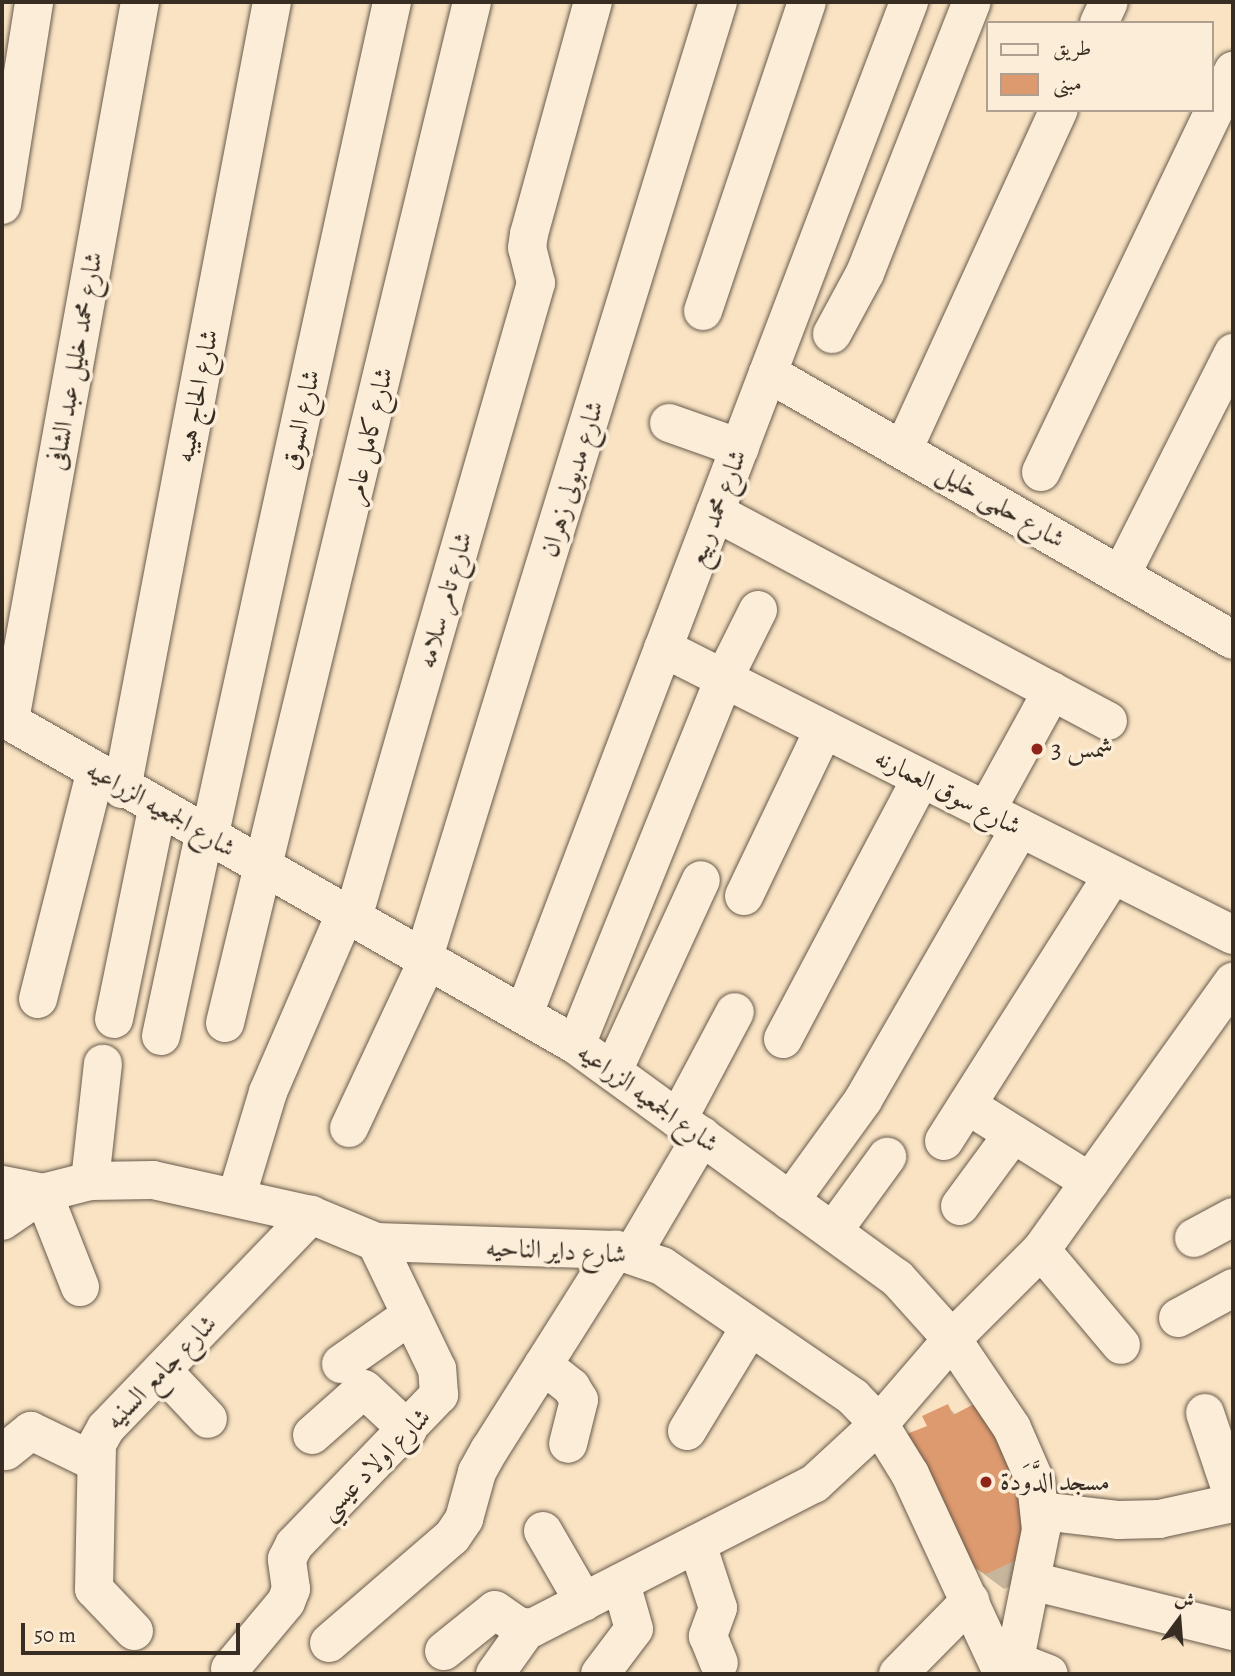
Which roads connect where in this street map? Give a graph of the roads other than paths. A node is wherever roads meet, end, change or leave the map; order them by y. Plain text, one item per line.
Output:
1 (34, 2) edge
2 (140, 2) edge
3 (272, 2) edge
4 (392, 2) edge
5 (472, 2) edge
6 (593, 2) edge
7 (718, 2) edge
8 (807, 2) edge
9 (909, 2) edge
10 (972, 2) edge
11 (1109, 2) edge
12 (1100, 21) edge
13 (1233, 71) edge
14 (1214, 111) edge
15 (1058, 112) edge
16 (1213, 112) edge
17 (2, 205) edge
18 (814, 252) junction
19 (865, 272) junction
20 (703, 311) dead end
21 (832, 334) dead end
22 (1233, 353) edge
23 (768, 373) junction
24 (669, 423) dead end
25 (740, 448) junction
26 (903, 450) junction
27 (1041, 472) dead end
28 (715, 512) junction
29 (1121, 575) junction
30 (758, 610) dead end
31 (1233, 640) edge
32 (663, 648) junction
33 (724, 678) junction
34 (1052, 691) junction
35 (6, 718) edge
36 (1108, 720) dead end
37 (824, 729) junction
38 (921, 778) junction
39 (108, 781) junction
40 (157, 809) junction
41 (986, 811) junction
42 (1020, 828) junction
43 (207, 837) junction
44 (265, 869) junction
45 (1113, 875) junction
46 (701, 880) dead end
47 (744, 896) dead end
48 (349, 916) junction
49 (1233, 935) edge
50 (426, 958) junction
51 (1233, 982) edge
52 (38, 999) dead end
53 (735, 1012) dead end
54 (524, 1014) junction
55 (114, 1019) dead end
56 (225, 1023) dead end
57 (161, 1036) dead end
58 (783, 1038) dead end
59 (576, 1045) junction
60 (103, 1064) dead end
61 (613, 1071) junction
62 (967, 1105) junction
63 (349, 1128) dead end
64 (690, 1128) junction
65 (1013, 1134) junction
66 (944, 1141) dead end
67 (887, 1157) dead end
68 (90, 1181) junction
69 (1090, 1182) junction
70 (2, 1185) edge
71 (43, 1193) junction
72 (237, 1195) junction
73 (790, 1201) junction
74 (960, 1206) dead end
75 (311, 1215) junction
76 (1233, 1217) edge
77 (2, 1221) edge
78 (833, 1231) junction
79 (1194, 1238) dead end
80 (376, 1242) junction
81 (1041, 1250) junction
82 (625, 1252) junction
83 (80, 1287) dead end
84 (1233, 1288) edge
85 (411, 1315) junction
86 (1178, 1318) dead end
87 (750, 1327) junction
88 (952, 1339) junction
89 (1121, 1345) dead end
90 (341, 1364) dead end
91 (543, 1365) junction
92 (162, 1370) junction
93 (1205, 1413) dead end
94 (208, 1419) dead end
95 (879, 1424) junction
96 (408, 1430) junction
97 (687, 1431) dead end
98 (312, 1435) dead end
99 (568, 1444) dead end
100 (6, 1451) dead end
101 (95, 1462) junction
102 (1233, 1496) edge
103 (1233, 1503) edge
104 (1041, 1511) junction
105 (543, 1531) dead end
106 (698, 1544) junction
107 (1032, 1581) junction
108 (621, 1583) junction
109 (970, 1601) junction
110 (584, 1602) junction
111 (527, 1629) junction
112 (134, 1631) dead end
113 (1233, 1632) edge
114 (329, 1643) dead end
115 (444, 1651) dead end
116 (719, 1663) dead end
117 (230, 1669) dead end
118 (1020, 1671) edge
119 (495, 1674) edge
120 (600, 1674) edge
121 (898, 1674) edge

1 - 17 street
2 - 35 street, شارع محمد خليل عبد الشافى
3 - 39 street, شارع الحاج هيبه
4 - 43 street, شارع السوق
5 - 44 street, شارع كامل عامر
6 - 48 street, شارع تامر سلامه
7 - 50 street, شارع مدبولى زهران
8 - 20 street
9 - 18 street, شارع محمد ربيع
10 - 19 street
11 - 12 street
13 - 14 street
15 - 26 street
16 - 27 street
18 - 19 street
18 - 23 street, شارع محمد ربيع
19 - 21 street
22 - 29 street
23 - 25 street, شارع محمد ربيع
23 - 26 street, شارع حلمى خليل
24 - 25 street
25 - 28 street, شارع محمد ربيع
26 - 29 street, شارع حلمى خليل
28 - 32 street, شارع محمد ربيع
28 - 34 street
29 - 31 street, شارع حلمى خليل
30 - 33 street
32 - 33 street, شارع سوق العمارنه
32 - 54 street, شارع محمد ربيع
33 - 37 street, شارع سوق العمارنه
33 - 59 street
34 - 36 street
34 - 41 street
35 - 39 street, شارع الجمعيه الزراعيه
37 - 38 street, شارع سوق العمارنه
37 - 47 street
38 - 41 street, شارع سوق العمارنه
38 - 58 street
39 - 40 street, شارع الجمعيه الزراعيه
39 - 52 street, شارع الحاج هيبه
40 - 43 street, شارع الجمعيه الزراعيه
40 - 55 street
41 - 42 street, شارع سوق العمارنه
42 - 45 street, شارع سوق العمارنه
42 - 73 street
43 - 44 street, شارع الجمعيه الزراعيه
43 - 57 street, شارع السوق
44 - 48 street, شارع الجمعيه الزراعيه
44 - 56 street, شارع كامل عامر
45 - 49 street, شارع سوق العمارنه
45 - 62 street
46 - 61 street
48 - 50 street, شارع الجمعيه الزراعيه
48 - 72 street, شارع تامر سلامه
50 - 54 street, شارع الجمعيه الزراعيه
50 - 63 street, شارع مدبولى زهران
51 - 69 street
53 - 64 street
54 - 59 street, شارع الجمعيه الزراعيه
59 - 61 street, شارع الجمعيه الزراعيه
60 - 68 street
61 - 64 street, شارع الجمعيه الزراعيه
62 - 65 street
62 - 66 street
64 - 73 street, شارع الجمعيه الزراعيه
64 - 82 street
65 - 69 street
65 - 74 street
67 - 78 street
68 - 71 street, شارع داير الناحيه
68 - 72 street, شارع داير الناحيه
69 - 81 street
70 - 71 street
71 - 77 street, شارع داير الناحيه
71 - 83 street
72 - 75 street, شارع داير الناحيه
73 - 78 street, شارع الجمعيه الزراعيه
75 - 80 street, شارع داير الناحيه
75 - 92 street, شارع جامع السنيه
76 - 79 street
78 - 88 street, شارع الجمعيه الزراعيه
80 - 82 street, شارع داير الناحيه
80 - 85 street, شارع اولاد عيسي
81 - 88 street
81 - 89 street
82 - 87 street, شارع داير الناحيه
82 - 91 street
84 - 86 street
85 - 90 street
85 - 96 street, شارع اولاد عيسي
87 - 95 street, شارع داير الناحيه
87 - 97 street
88 - 95 street
88 - 104 street, شارع الجمعيه الزراعيه
91 - 99 street
91 - 114 street
92 - 94 street
92 - 101 street, شارع جامع السنيه
93 - 102 street
95 - 106 street
95 - 109 street, شارع داير الناحيه
96 - 98 street
96 - 117 street, شارع اولاد عيسي
100 - 101 street
101 - 112 street, شارع جامع السنيه
103 - 104 street
104 - 107 street, شارع الجمعيه الزراعيه
105 - 110 street
106 - 108 street
106 - 116 street
107 - 113 street
107 - 118 street, شارع الجمعيه الزراعيه
108 - 110 street
108 - 120 street
109 - 118 street, شارع داير الناحيه
109 - 121 street
110 - 111 street
111 - 115 street
111 - 119 street

